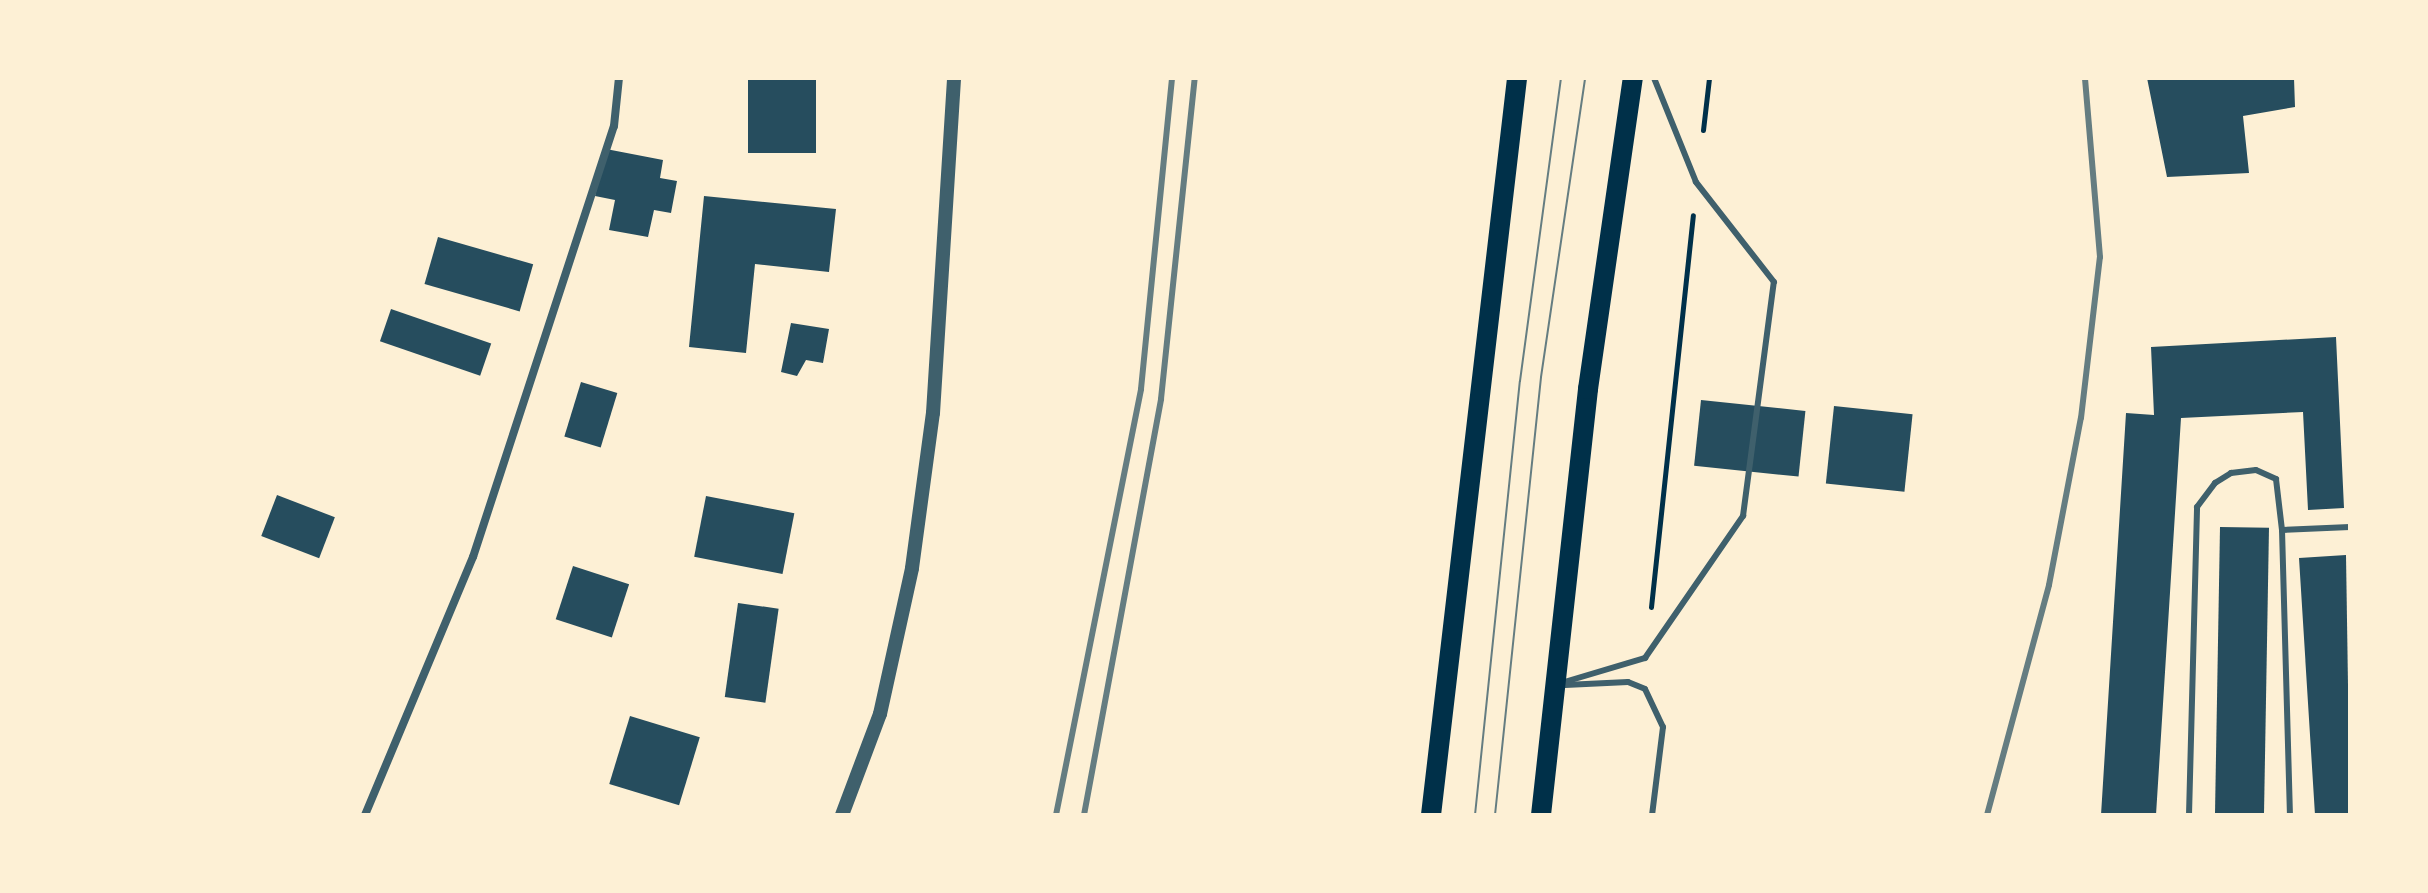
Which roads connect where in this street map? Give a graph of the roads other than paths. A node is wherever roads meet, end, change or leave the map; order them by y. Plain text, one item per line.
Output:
1 (619, 78) edge
2 (954, 78) edge
3 (1517, 78) edge
4 (1633, 78) edge
5 (1654, 78) edge
6 (2350, 527) edge
7 (2282, 530) junction
8 (1554, 685) junction
9 (365, 815) edge
10 (842, 815) edge
11 (1431, 815) edge
12 (1541, 815) edge
13 (1652, 815) edge
14 (2189, 815) edge
15 (2290, 815) edge

1 - 9 street
2 - 10 street
3 - 11 main road
4 - 8 main road
5 - 8 lane
6 - 7 lane
7 - 14 lane
7 - 15 lane
8 - 12 main road
8 - 13 lane

